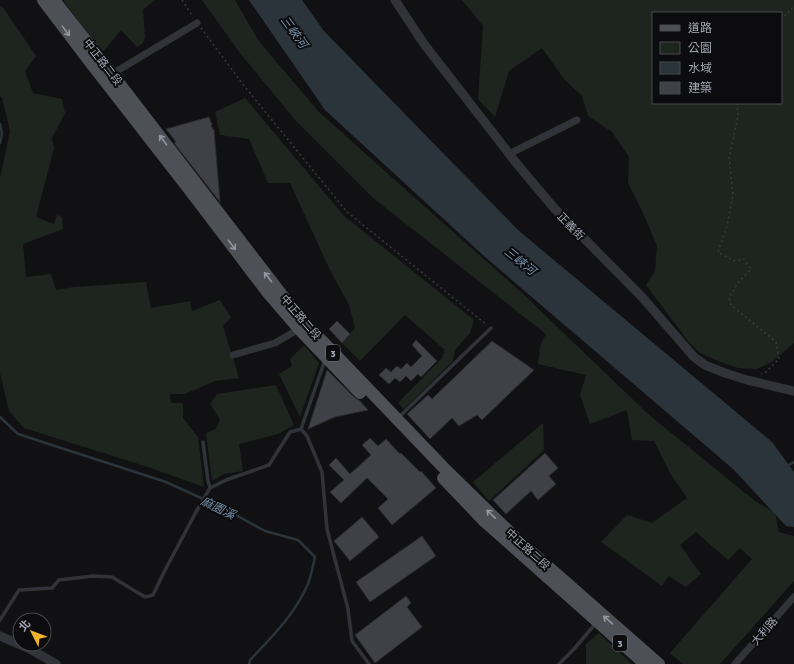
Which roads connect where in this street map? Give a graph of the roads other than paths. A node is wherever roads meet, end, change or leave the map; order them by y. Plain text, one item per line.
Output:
1 (43, 0) edge
2 (54, 0) edge
3 (394, 0) edge
4 (198, 23) road end
5 (112, 74) junction
6 (577, 120) dead end
7 (509, 154) junction
8 (491, 328) road end
9 (299, 329) junction
10 (233, 355) dead end
11 (326, 358) junction
12 (794, 391) edge
13 (397, 419) junction
14 (301, 429) junction
15 (203, 442) dead end
16 (210, 488) junction
17 (794, 597) edge
18 (0, 620) edge
19 (596, 622) junction
20 (0, 636) edge
21 (56, 664) edge
22 (369, 664) edge
23 (559, 664) edge
24 (645, 664) edge
25 (659, 664) edge
26 (735, 664) edge

1 -> 9 main road, 中正路二段 / 3
2 - 5 main road, 中正路二段 / 3
3 - 7 street, 正義街
4 - 5 street
13 -> 5 main road, 中正路二段 / 3
6 - 7 street
7 - 12 street, 正義街
8 - 13 lane
9 - 10 street
9 - 11 main road, 中正路二段 / 3
11 - 14 lane
11 - 19 main road, 中正路二段 / 3
25 -> 13 main road, 中正路二段 / 3
14 - 16 lane
14 - 22 lane
15 - 16 lane
16 - 18 lane
17 - 26 street, 大利路
19 - 23 lane
19 - 24 main road, 中正路二段 / 3
20 - 21 street

